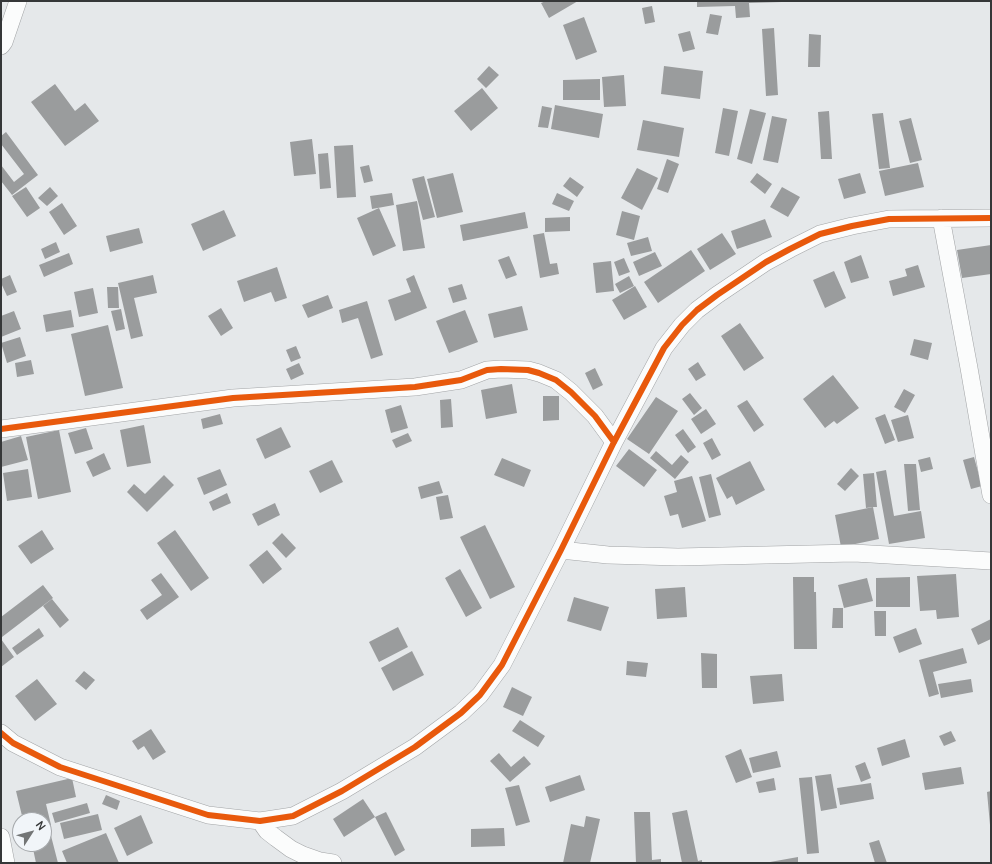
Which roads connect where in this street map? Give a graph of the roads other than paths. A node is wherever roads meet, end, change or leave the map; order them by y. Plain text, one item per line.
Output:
1 (18, 1) edge
2 (1, 46) edge
3 (941, 218) junction
4 (991, 218) edge
5 (1, 429) edge
6 (614, 442) junction
7 (991, 495) edge
8 (561, 550) junction
9 (991, 561) edge
10 (1, 733) edge
11 (260, 821) junction
12 (1, 837) edge
13 (6, 863) edge
14 (333, 863) edge

1 - 2 street
3 - 4 street
3 - 6 street
3 - 7 street
5 - 6 street
6 - 8 street
8 - 9 street
8 - 11 street
10 - 11 street
11 - 14 street
12 - 13 street

